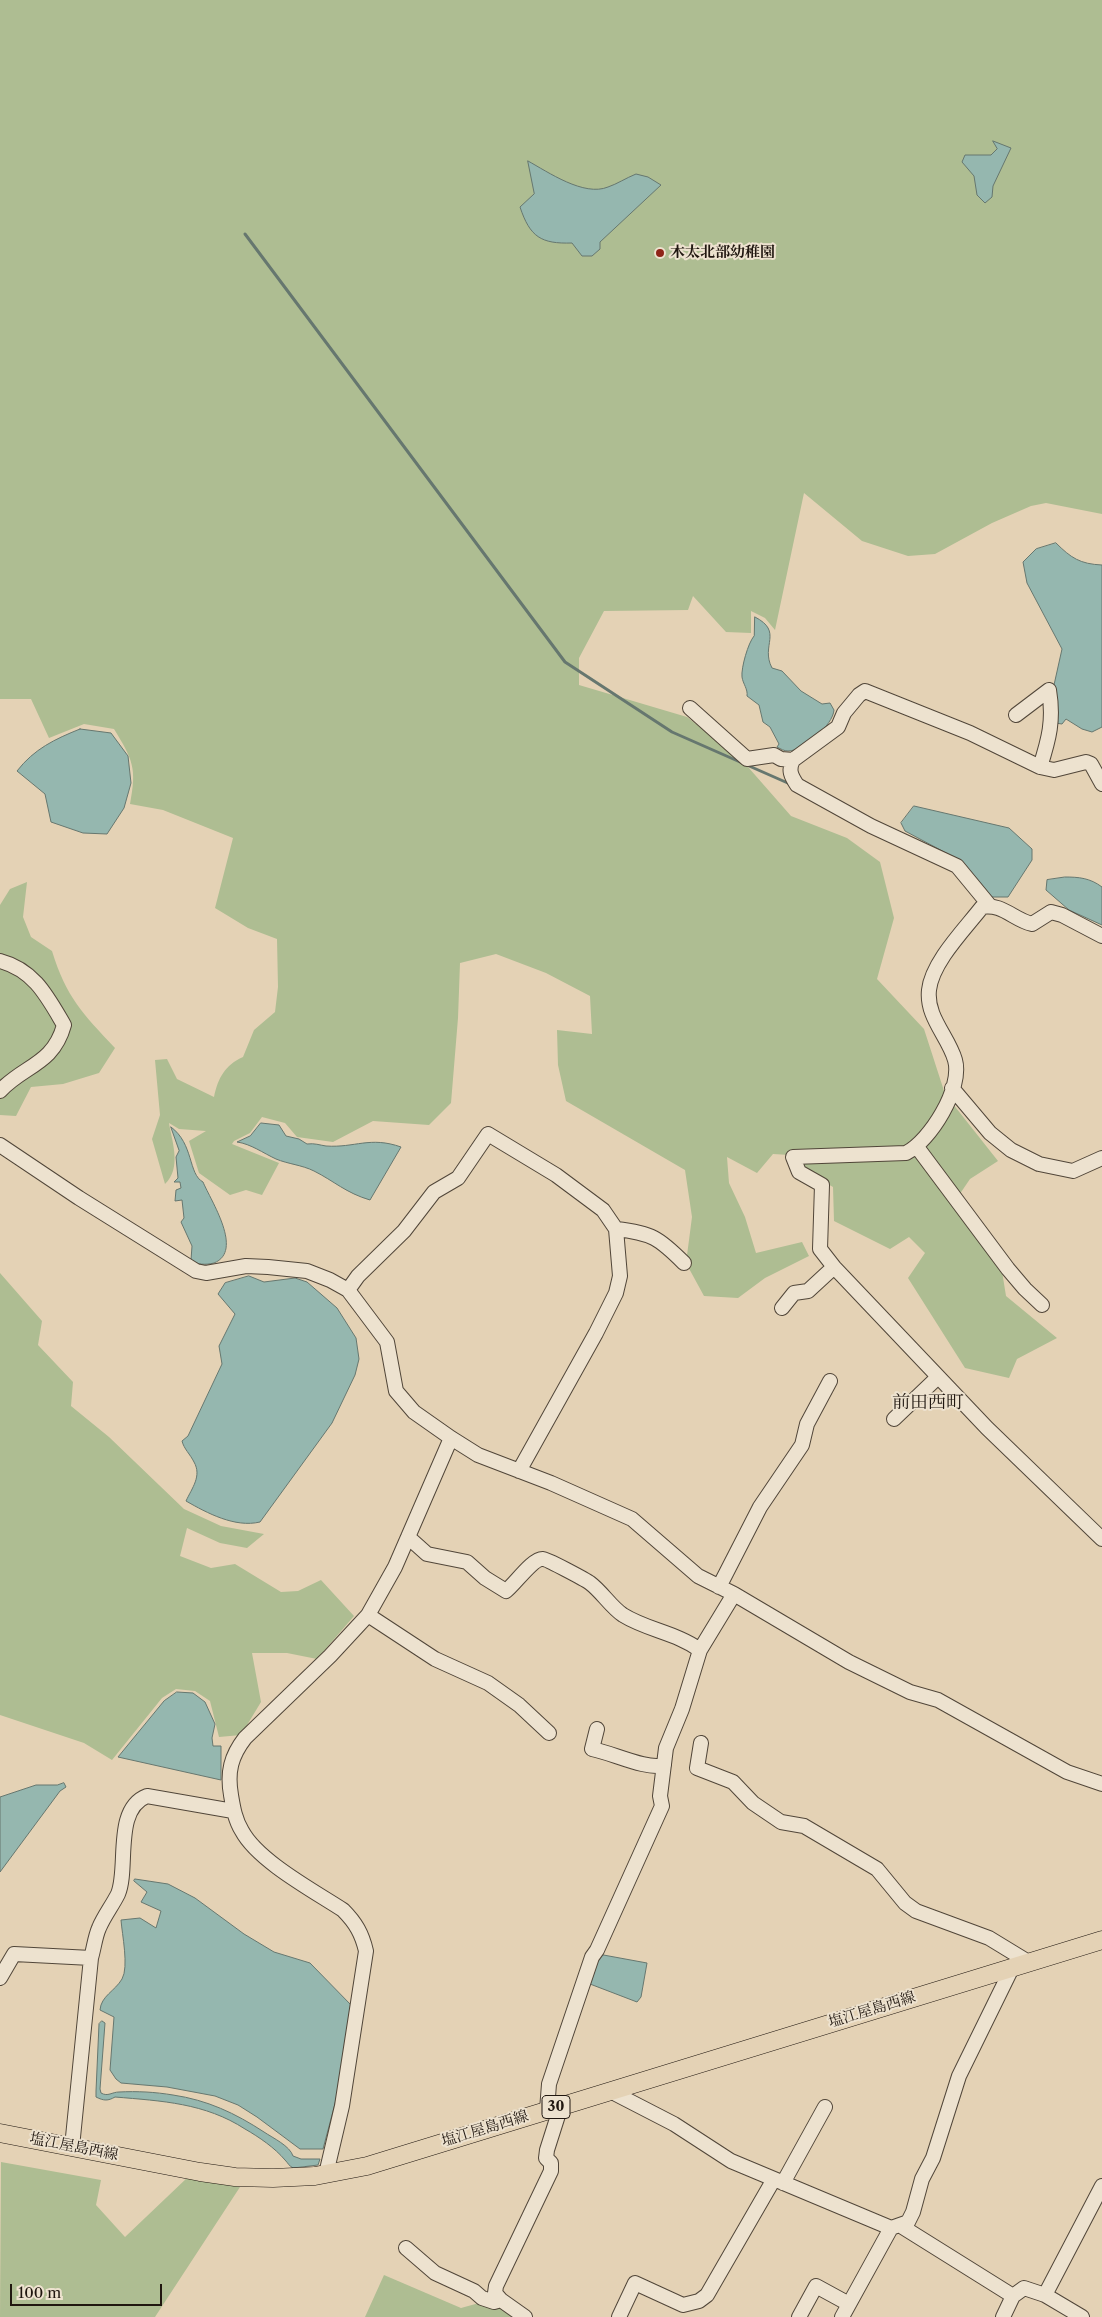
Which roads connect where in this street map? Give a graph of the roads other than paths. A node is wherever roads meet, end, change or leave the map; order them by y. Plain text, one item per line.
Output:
1 (690, 708) dead end
2 (1016, 715) dead end
3 (793, 760) junction
4 (1040, 768) junction
5 (1102, 784) edge
6 (997, 908) junction
7 (1102, 936) edge
8 (0, 961) edge
9 (952, 1088) junction
10 (0, 1091) edge
11 (0, 1145) edge
12 (917, 1147) junction
13 (1102, 1158) edge
14 (616, 1229) junction
15 (684, 1263) dead end
16 (834, 1267) junction
17 (348, 1290) junction
18 (1042, 1305) dead end
19 (782, 1308) dead end
20 (938, 1377) junction
21 (830, 1381) dead end
22 (894, 1419) dead end
23 (451, 1438) junction
24 (518, 1471) junction
25 (1100, 1532) edge
26 (408, 1537) junction
27 (719, 1586) junction
28 (734, 1594) junction
29 (368, 1615) junction
30 (700, 1650) junction
31 (597, 1729) dead end
32 (549, 1733) dead end
33 (701, 1743) dead end
34 (664, 1765) junction
35 (1102, 1784) edge
36 (233, 1811) junction
37 (1102, 1940) edge
38 (91, 1958) junction
39 (1030, 1962) junction
40 (1012, 1968) junction
41 (0, 1978) edge
42 (610, 2091) junction
43 (825, 2107) dead end
44 (554, 2108) junction
45 (0, 2133) edge
46 (72, 2147) junction
47 (326, 2174) junction
48 (779, 2181) junction
49 (1102, 2186) edge
50 (896, 2227) junction
51 (406, 2248) dead end
52 (1045, 2294) junction
53 (1013, 2296) junction
54 (501, 2300) junction
55 (849, 2304) junction
56 (525, 2317) edge
57 (619, 2317) edge
58 (799, 2317) edge
59 (842, 2317) edge
60 (1003, 2317) edge
61 (1082, 2317) edge

1 - 3 street
2 - 4 street
3 - 4 street
3 - 6 street
4 - 5 street
6 - 7 street
6 - 9 street
8 - 10 street
9 - 12 street
9 - 13 street
11 - 17 street
12 - 16 street
12 - 18 street
14 - 15 street
14 - 17 street
14 - 24 street
16 - 19 street
16 - 20 street
17 - 23 street
20 - 22 street
20 - 25 street
21 - 27 street
23 - 24 street
23 - 26 street
24 - 27 street
26 - 29 street
26 - 30 street
27 - 28 street
28 - 30 street
28 - 35 street
29 - 32 street
29 - 36 street
30 - 34 street
31 - 34 street
33 - 39 street
34 - 44 street
36 - 38 street
36 - 47 street
37 - 39 main road, 塩江屋島西線 / 30
38 - 41 street
38 - 46 street
39 - 40 main road, 塩江屋島西線 / 30
40 - 42 main road, 塩江屋島西線 / 30
40 - 50 street
42 - 44 main road, 塩江屋島西線 / 30
42 - 48 street
43 - 48 street
44 - 47 main road, 塩江屋島西線 / 30
44 - 54 street
45 - 46 main road, 塩江屋島西線 / 30
46 - 47 main road, 塩江屋島西線 / 30
48 - 50 street
48 - 57 street
49 - 52 street
50 - 53 street
50 - 55 street
51 - 54 street
52 - 53 street
52 - 61 street
53 - 60 street
54 - 56 street
55 - 58 street
55 - 59 street

